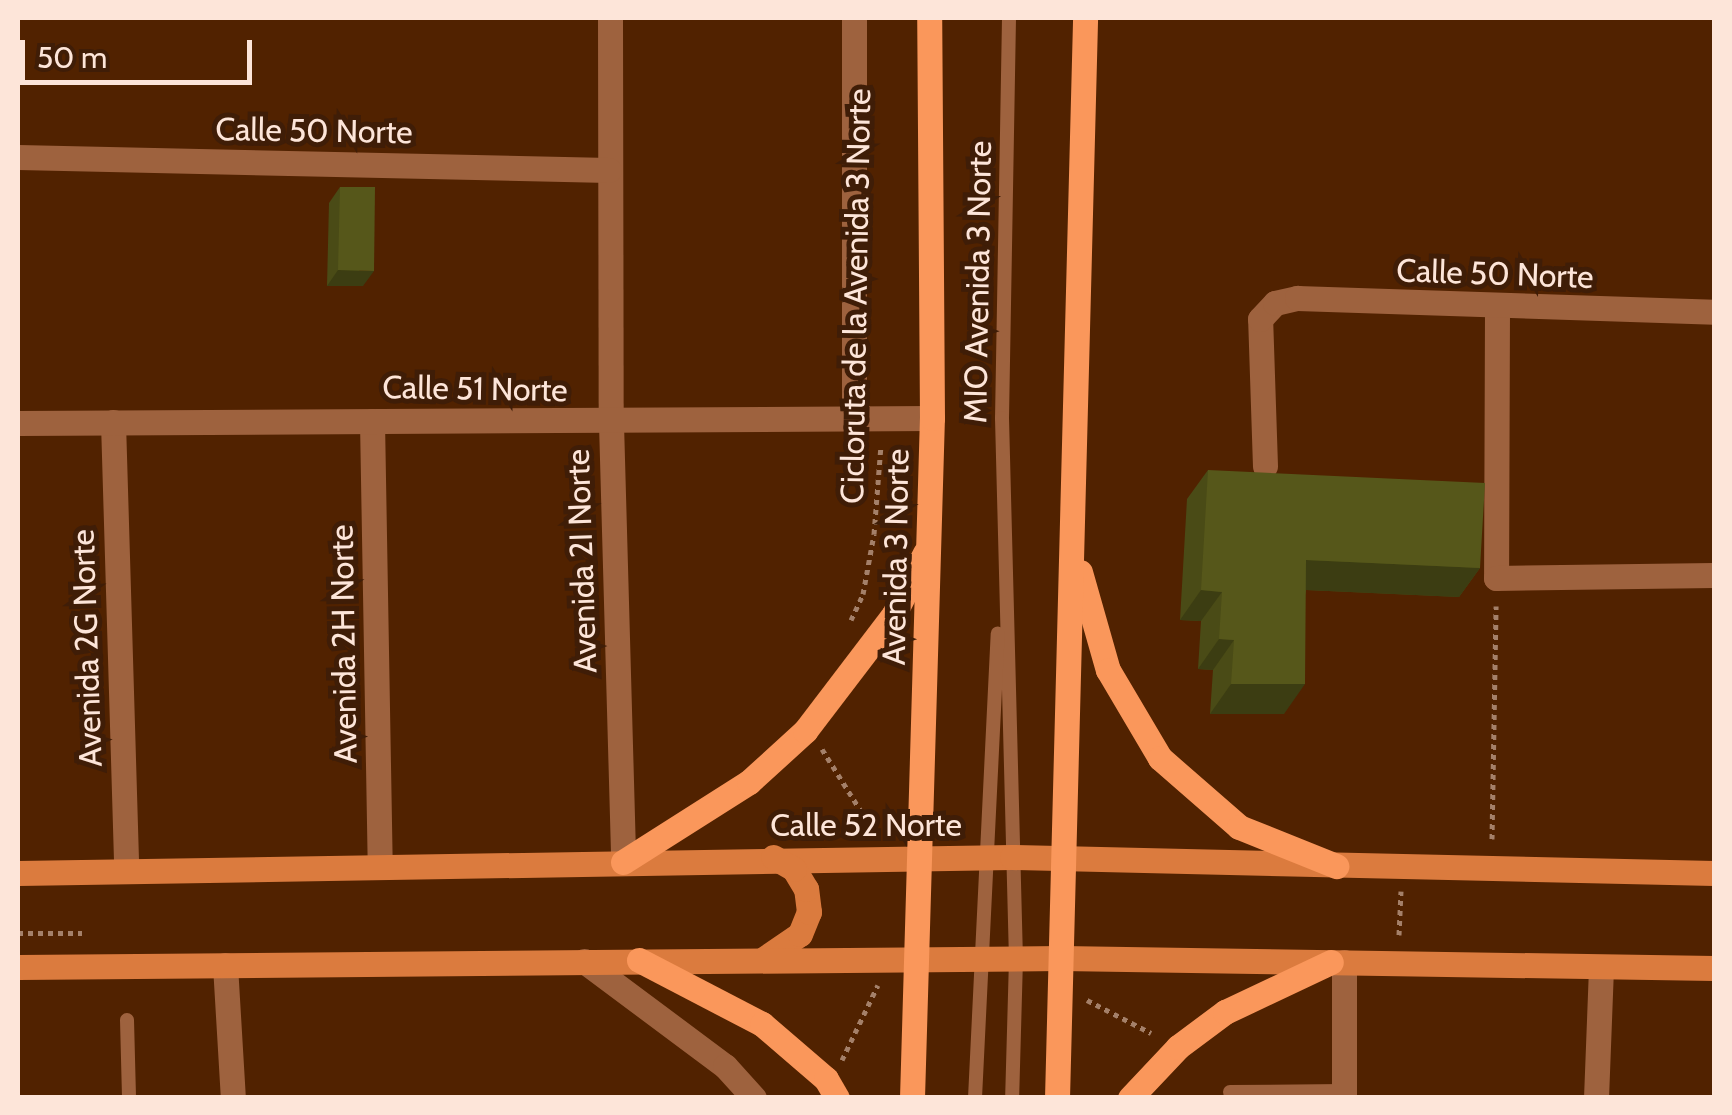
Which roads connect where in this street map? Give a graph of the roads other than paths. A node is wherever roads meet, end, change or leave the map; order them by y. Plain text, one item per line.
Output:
1 (610, 18) edge
2 (854, 18) edge
3 (929, 18) edge
4 (1009, 18) edge
5 (1085, 18) edge
6 (18, 157) edge
7 (608, 170) junction
8 (1497, 310) junction
9 (1714, 312) edge
10 (854, 418) junction
11 (932, 418) junction
12 (372, 421) junction
13 (113, 422) junction
14 (18, 423) edge
15 (610, 423) junction
16 (1264, 466) dead end
17 (927, 548) junction
18 (1004, 548) junction
19 (1073, 548) junction
20 (1714, 575) edge
21 (773, 857) junction
22 (984, 857) junction
23 (1012, 857) junction
24 (1064, 857) junction
25 (923, 858) junction
26 (623, 862) junction
27 (380, 866) junction
28 (1336, 866) junction
29 (126, 871) junction
30 (18, 873) edge
31 (1714, 873) edge
32 (1016, 958) junction
33 (1061, 958) junction
34 (918, 959) junction
35 (979, 959) junction
36 (639, 960) junction
37 (760, 960) junction
38 (584, 961) junction
39 (1337, 962) junction
40 (225, 965) junction
41 (18, 968) edge
42 (1601, 968) junction
43 (1714, 968) edge
44 (127, 1020) dead end
45 (832, 1088) edge
46 (1230, 1092) dead end
47 (1344, 1094) edge
48 (129, 1098) edge
49 (233, 1098) edge
50 (754, 1098) edge
51 (912, 1098) edge
52 (975, 1098) edge
53 (1012, 1098) edge
54 (1057, 1098) edge
55 (1130, 1098) edge
56 (1596, 1098) edge

1 - 7 street, Avenida 2I Norte
2 - 10 street, Avenida 3 Norte
3 - 11 main road, Avenida 3 Norte
4 - 18 lane, MIO Avenida 3 Norte
5 - 19 main road
6 - 7 street, Calle 50 Norte
7 - 15 street, Avenida 2I Norte
8 - 9 street, Calle 50 Norte
8 - 16 street, Calle 50 Norte
8 - 20 street
10 - 11 street, Calle 51 Norte
10 - 15 street, Calle 51 Norte
11 - 17 main road, Avenida 3 Norte
12 - 13 street, Calle 51 Norte
12 - 15 street, Calle 51 Norte
12 - 27 street, Avenida 2H Norte
13 - 14 street, Calle 51 Norte
13 - 29 street, Avenida 2G Norte
15 - 26 street, Avenida 2I Norte
17 - 25 main road, Avenida 3 Norte
17 - 26 main road
18 - 22 lane, MIO Avenida 3 Norte
18 - 23 lane, MIO Avenida 3 Norte
19 - 24 main road
19 - 28 main road
21 - 25 main road, Calle 52 Norte
21 - 26 main road, Calle 52 Norte
21 - 37 main road
22 - 23 main road, Calle 52 Norte
22 - 25 main road, Calle 52 Norte
22 - 35 lane, MIO Avenida 3 Norte
23 - 24 main road, Calle 52 Norte
23 - 32 lane, MIO Avenida 3 Norte
24 - 28 main road, Calle 52 Norte
24 - 33 main road
25 - 34 main road, Avenida 3 Norte
26 - 27 main road, Calle 52 Norte
27 - 29 main road, Calle 52 Norte
28 - 31 main road, Calle 52 Norte
29 - 30 main road, Calle 52 Norte
32 - 33 main road
32 - 35 main road
32 - 53 lane, MIO Avenida 3 Norte
33 - 39 main road
33 - 54 main road
34 - 35 main road
34 - 37 main road
34 - 51 main road, Avenida 3 Norte
35 - 52 lane, MIO Avenida 3 Norte
36 - 37 main road
36 - 38 main road
36 - 45 main road
38 - 40 main road
38 - 50 street
39 - 42 main road
39 - 47 street
39 - 55 main road
40 - 41 main road
40 - 49 street
42 - 43 main road
42 - 56 street
44 - 48 lane
46 - 47 lane

